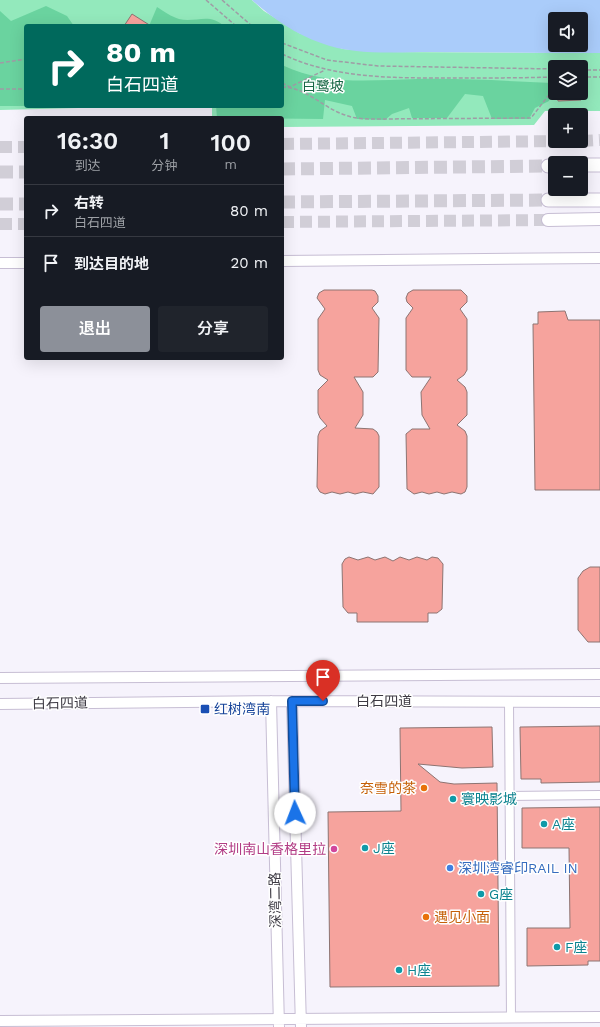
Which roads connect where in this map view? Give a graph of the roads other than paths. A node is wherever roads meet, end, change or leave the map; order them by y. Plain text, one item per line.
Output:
1 (588, 165) edge
2 (600, 165) edge
3 (548, 200) tunnel mouth
4 (600, 200) edge
5 (600, 219) edge
6 (548, 220) tunnel mouth
7 (600, 258) edge
8 (284, 261) edge
9 (0, 263) edge
10 (24, 263) edge
11 (600, 674) edge
12 (0, 678) edge
13 (271, 701) junction
14 (292, 701) junction
15 (508, 702) junction
16 (600, 702) edge
17 (0, 704) edge
18 (600, 795) edge
19 (509, 796) junction
20 (600, 1017) edge
21 (511, 1018) junction
22 (0, 1021) edge
23 (278, 1023) edge
24 (301, 1023) edge

1 - 2 highway
3 - 4 highway
5 - 6 main road
7 - 8 street
9 - 10 street
11 - 12 street, 白石四道
13 - 14 street, 白石四道
13 - 17 street, 白石四道
13 - 23 street, 深湾二路
14 - 15 street, 白石四道
14 - 24 street, 深湾二路
15 - 16 street, 白石四道
15 - 19 street
18 - 19 street
19 - 21 street
20 - 21 street
21 - 24 street
22 - 23 street
23 - 24 street

